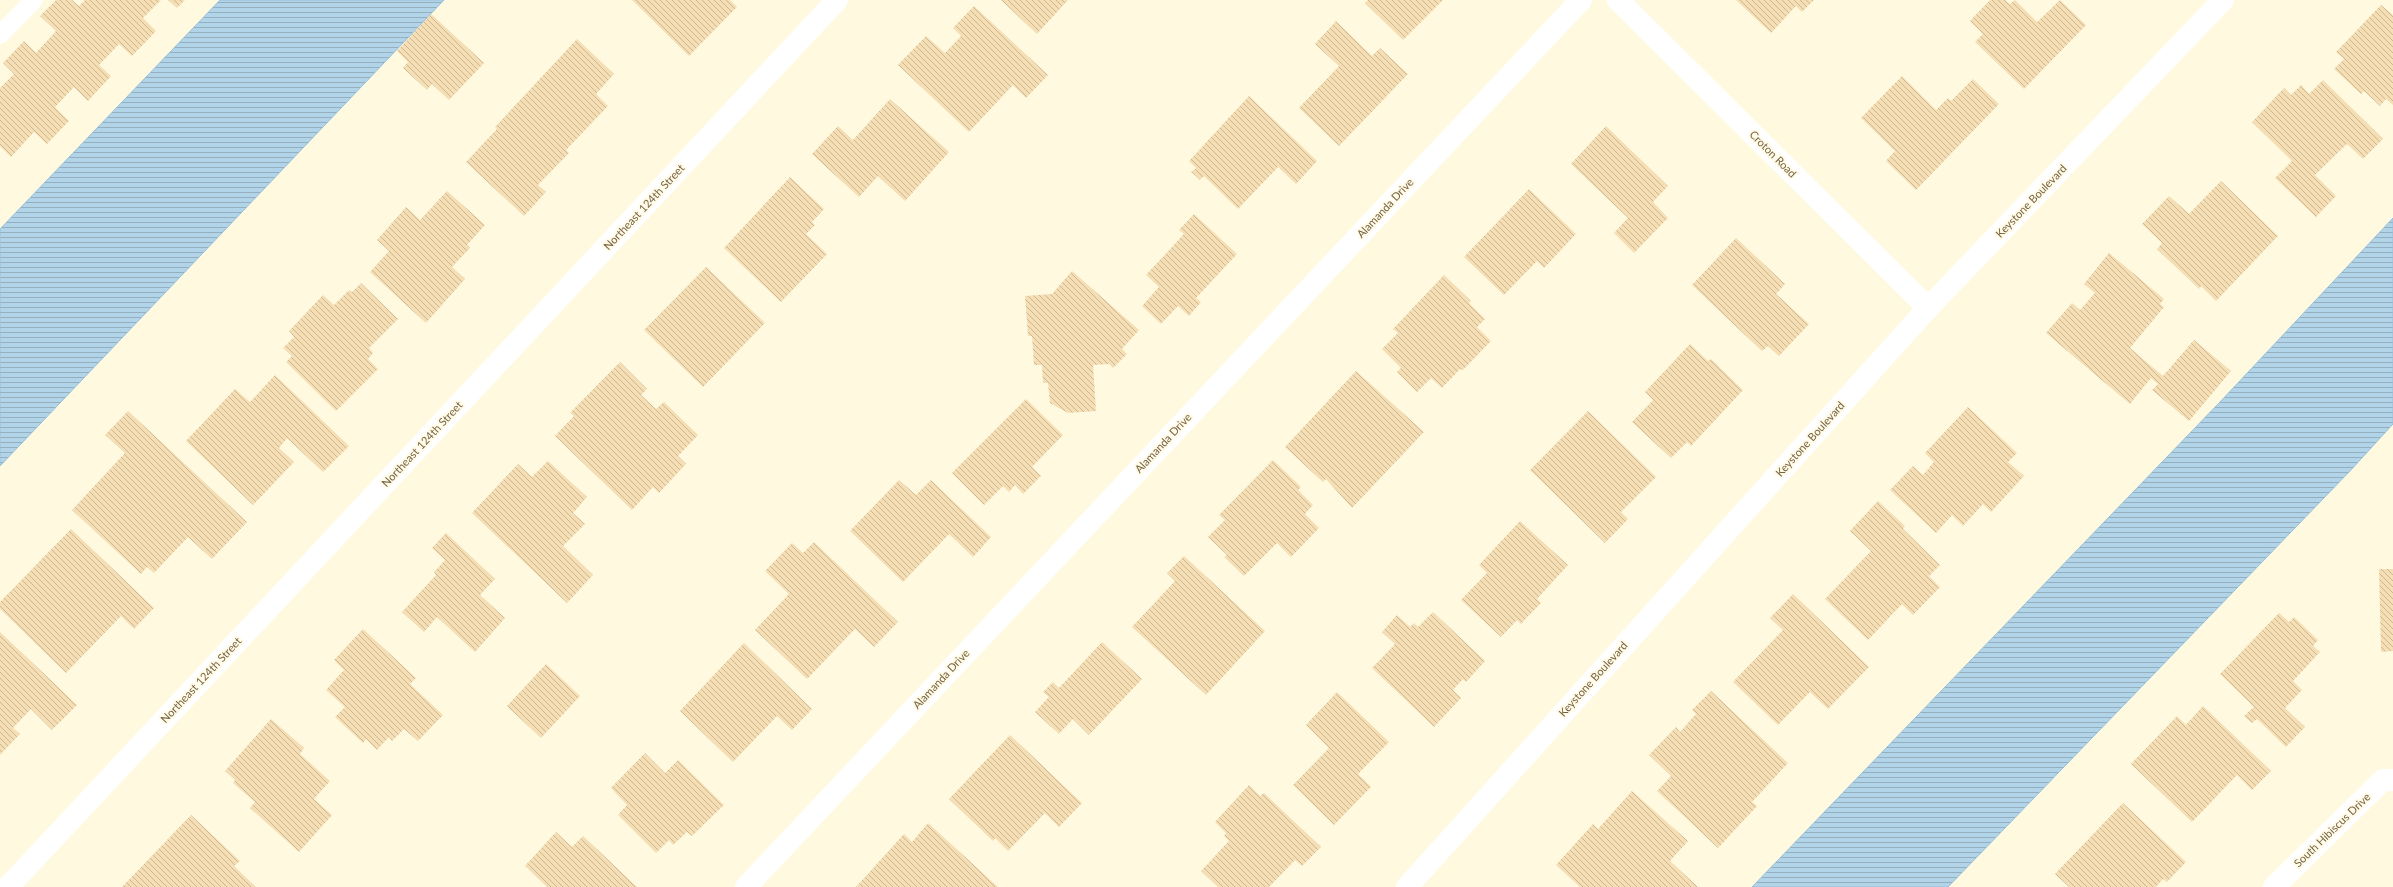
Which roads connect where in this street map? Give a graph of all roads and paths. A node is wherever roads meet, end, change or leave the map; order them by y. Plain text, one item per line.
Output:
1 (34, 0) edge
2 (837, 0) edge
3 (1581, 0) edge
4 (1618, 0) edge
5 (2224, 0) edge
6 (0, 35) edge
7 (1928, 308) junction
8 (2393, 780) edge
9 (8, 887) edge
10 (746, 887) edge
11 (1408, 887) edge
12 (2274, 887) edge

1 - 6 lane
2 - 9 street, Northeast 124th Street
3 - 10 street, Alamanda Drive
4 - 7 street, Croton Road
5 - 7 street, Keystone Boulevard
7 - 11 street, Keystone Boulevard
8 - 12 street, South Hibiscus Drive

